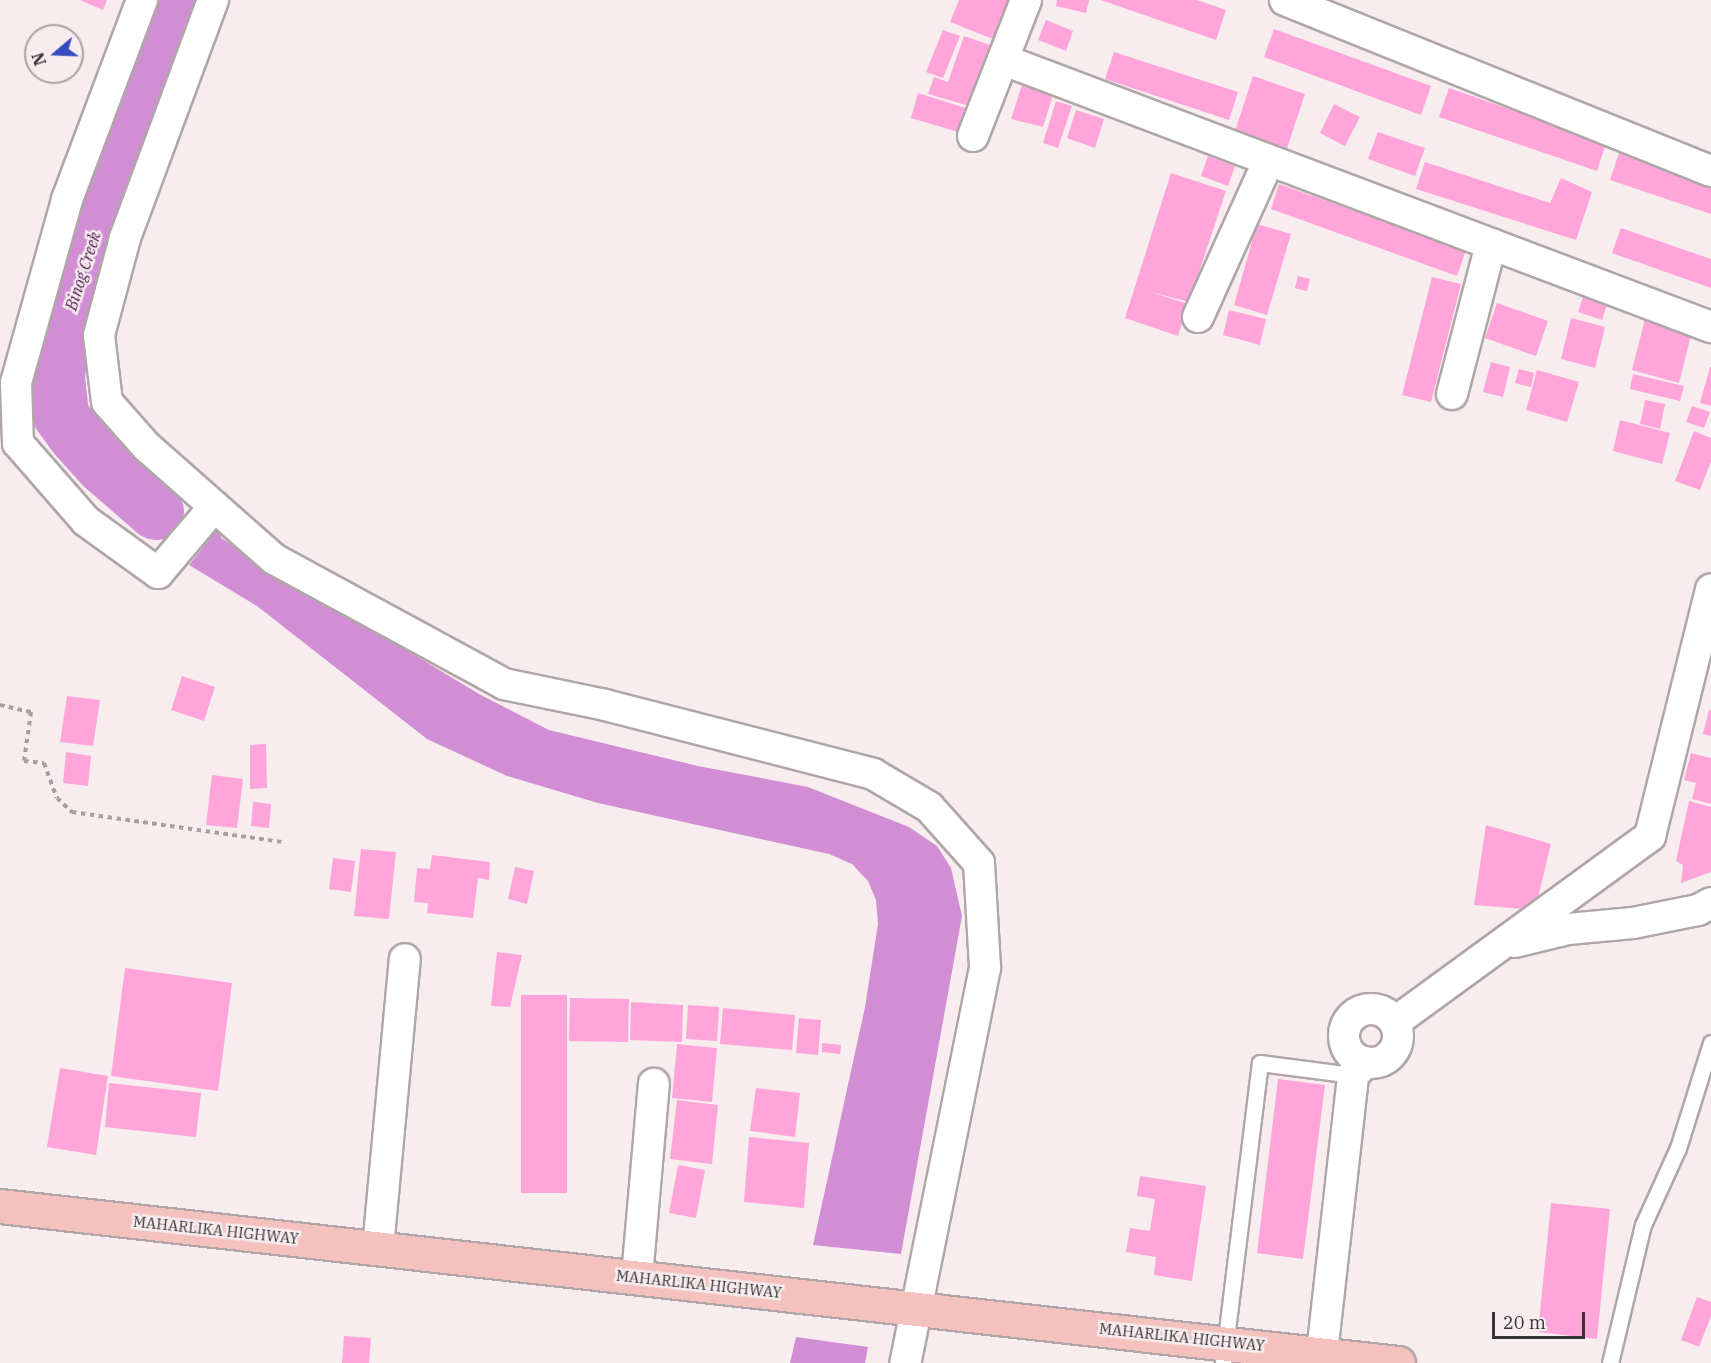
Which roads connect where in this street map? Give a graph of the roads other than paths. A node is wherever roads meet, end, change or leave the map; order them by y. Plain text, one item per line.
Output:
1 (142, 0) edge
2 (213, 0) edge
3 (1026, 0) edge
4 (1286, 0) edge
5 (1004, 60) junction
6 (973, 136) dead end
7 (1268, 162) junction
8 (1711, 171) edge
9 (1491, 244) junction
10 (1198, 317) dead end
11 (1711, 327) edge
12 (1452, 394) dead end
13 (214, 507) junction
14 (1711, 589) edge
15 (1711, 903) edge
16 (1503, 944) junction
17 (405, 959) dead end
18 (1395, 1022) junction
19 (1711, 1043) edge
20 (1360, 1069) junction
21 (654, 1084) dead end
22 (0, 1206) edge
23 (378, 1248) junction
24 (638, 1277) junction
25 (917, 1308) junction
26 (1224, 1353) edge
27 (1321, 1358) edge
28 (904, 1363) edge
29 (1398, 1363) edge
30 (1610, 1363) edge

1 - 13 street
2 - 13 street
3 - 5 street
4 - 8 street
5 - 6 street
5 - 7 street
7 - 9 street
7 - 10 street
9 - 11 street
9 - 12 street
13 - 25 street
14 - 16 street
15 - 16 street
16 - 18 street
17 - 23 street
18 - 20 street
18 - 20 street
19 - 30 lane
20 - 26 lane
20 - 27 street
21 - 24 street
22 - 23 highway, MAHARLIKA HIGHWAY
23 - 24 highway, MAHARLIKA HIGHWAY
24 - 25 highway, MAHARLIKA HIGHWAY
25 - 26 highway, MAHARLIKA HIGHWAY
25 - 28 street
26 - 27 highway, MAHARLIKA HIGHWAY
27 - 29 highway, MAHARLIKA HIGHWAY

